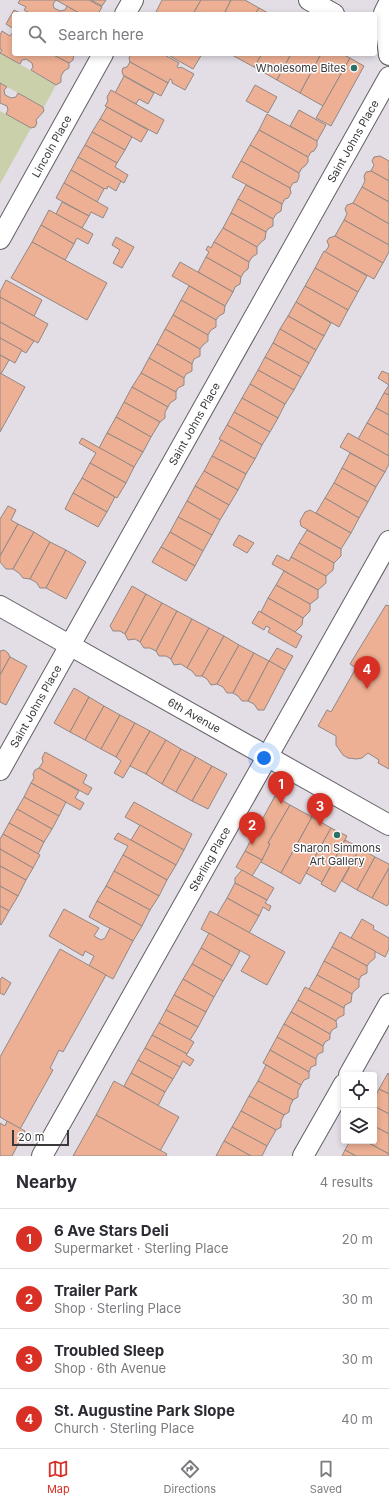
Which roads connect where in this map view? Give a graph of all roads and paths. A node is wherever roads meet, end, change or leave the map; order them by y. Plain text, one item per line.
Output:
1 (133, 0) edge
2 (309, 0) edge
3 (389, 4) edge
4 (126, 12) edge
5 (330, 12) edge
6 (385, 45) edge
7 (102, 56) edge
8 (389, 78) edge
9 (0, 239) edge
10 (389, 541) edge
11 (0, 606) edge
12 (70, 644) junction
13 (268, 757) junction
14 (0, 770) edge
15 (389, 825) edge
16 (389, 1004) edge
17 (351, 1072) edge
18 (341, 1089) edge
19 (42, 1156) edge
20 (303, 1156) edge

1 - 4 street
2 - 5 street
3 - 6 street
7 - 9 street, Lincoln Place
8 - 12 street, Saint Johns Place
10 - 13 street, Sterling Place
11 - 12 street, 6th Avenue
12 - 13 street, 6th Avenue
12 - 14 street, Saint Johns Place
13 - 15 street, 6th Avenue
13 - 19 street, Sterling Place
16 - 17 street
18 - 20 street

